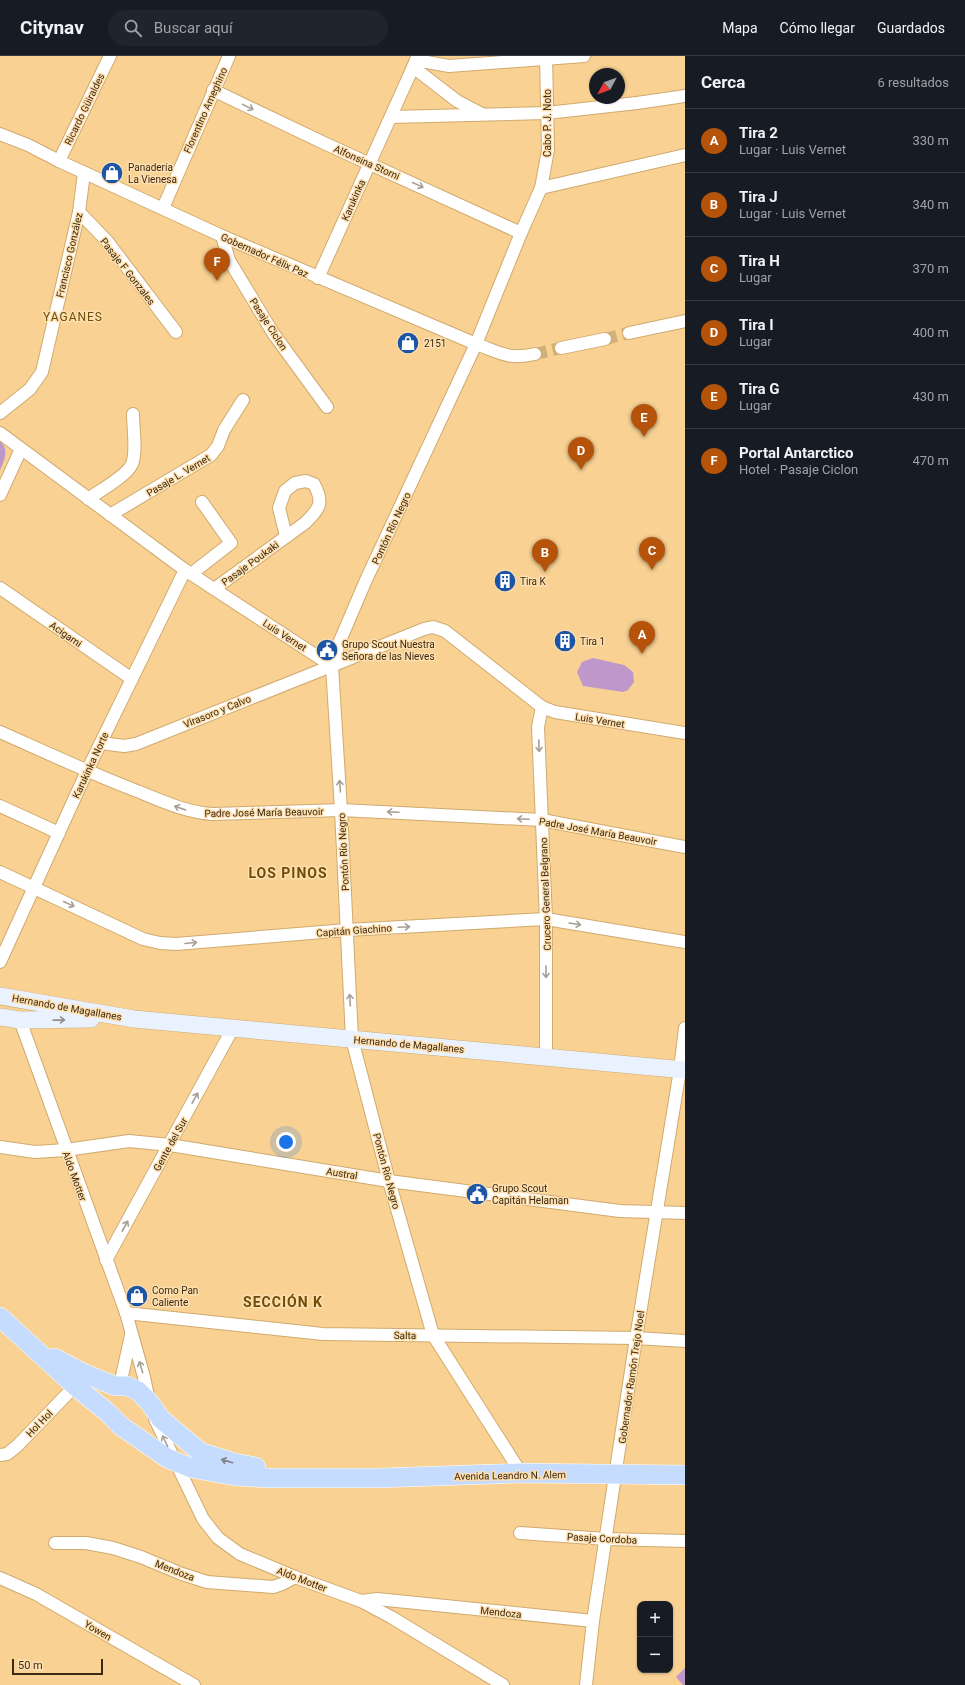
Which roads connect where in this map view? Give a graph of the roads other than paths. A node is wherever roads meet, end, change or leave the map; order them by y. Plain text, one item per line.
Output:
1 (110, 56) edge
2 (229, 56) edge
3 (584, 56) edge
4 (546, 57) edge
5 (416, 61) edge
6 (213, 90) junction
7 (685, 96) edge
8 (547, 113) junction
9 (483, 114) junction
10 (391, 117) junction
11 (0, 134) edge
12 (685, 156) edge
13 (59, 161) junction
14 (370, 163) junction
15 (84, 173) junction
16 (541, 188) junction
17 (163, 208) junction
18 (79, 212) junction
19 (521, 233) junction
20 (222, 236) junction
21 (318, 278) junction
22 (685, 321) edge
23 (176, 332) dead end
24 (629, 333) tunnel mouth
25 (605, 338) tunnel mouth
26 (476, 344) junction
27 (561, 348) tunnel mouth
28 (535, 354) tunnel mouth
29 (243, 400) dead end
30 (326, 407) dead end
31 (0, 413) edge
32 (133, 414) dead end
33 (0, 433) edge
34 (21, 449) junction
35 (0, 495) edge
36 (88, 499) junction
37 (202, 502) dead end
38 (110, 515) junction
39 (286, 536) dead end
40 (188, 572) junction
41 (0, 588) edge
42 (214, 589) junction
43 (332, 666) junction
44 (132, 679) junction
45 (542, 707) junction
46 (0, 732) edge
47 (685, 733) edge
48 (100, 743) junction
49 (87, 771) junction
50 (0, 806) edge
51 (341, 810) junction
52 (542, 820) junction
53 (59, 833) junction
54 (685, 847) edge
55 (0, 872) edge
56 (34, 888) junction
57 (546, 919) junction
58 (347, 930) junction
59 (685, 942) edge
60 (0, 962) edge
61 (0, 996) edge
62 (0, 1017) edge
63 (134, 1019) junction
64 (20, 1020) junction
65 (233, 1028) junction
66 (685, 1028) edge
67 (352, 1039) junction
68 (546, 1057) junction
69 (682, 1070) edge
70 (170, 1145) junction
71 (0, 1147) edge
72 (66, 1150) junction
73 (389, 1181) junction
74 (656, 1213) junction
75 (685, 1213) edge
76 (106, 1260) junction
77 (126, 1313) junction
78 (0, 1317) edge
79 (132, 1332) junction
80 (433, 1335) junction
81 (636, 1338) junction
82 (685, 1341) edge
83 (29, 1344) junction
84 (118, 1385) junction
85 (75, 1386) junction
86 (153, 1411) junction
87 (107, 1412) junction
88 (129, 1432) junction
89 (0, 1455) edge
90 (176, 1463) junction
91 (521, 1473) junction
92 (616, 1474) junction
93 (685, 1475) edge
94 (335, 1478) junction
95 (520, 1533) dead end
96 (606, 1540) junction
97 (685, 1541) edge
98 (55, 1543) dead end
99 (295, 1577) junction
100 (0, 1578) edge
101 (360, 1601) junction
102 (594, 1621) junction
103 (194, 1685) edge
104 (503, 1685) edge
105 (586, 1685) edge

1 - 13 street, Ricardo Güiraldes
2 - 6 street, Florentino Ameghino
3 - 4 street
4 - 5 street
4 - 8 street, Cabo P. J. Noto
5 - 9 street
5 - 10 street, Karukinka
6 -> 14 street, Alfonsina Storni
6 - 17 street, Florentino Ameghino
7 - 8 street
8 - 9 street
8 - 16 street, Cabo P. J. Noto
9 - 10 street
10 - 14 street, Karukinka
11 - 13 street, Gobernador Félix Paz
12 - 16 street
13 - 15 street, Gobernador Félix Paz
14 -> 19 street, Alfonsina Storni
14 - 21 street, Karukinka
15 - 17 street, Gobernador Félix Paz
15 - 18 street, Francisco González
16 - 19 street, Cabo P. J. Noto
17 - 20 street, Gobernador Félix Paz
18 - 23 street, Pasaje F Gonzales
18 - 31 street, Francisco González
19 - 26 street, Pontón Río Negro
20 - 21 street, Gobernador Félix Paz
20 - 30 street, Pasaje Ciclon
21 - 26 street, Gobernador Félix Paz
22 - 24 street
25 - 27 street
26 - 28 street, Gobernador Félix Paz
26 - 43 street, Pontón Río Negro
29 - 38 street, Pasaje L. Vernet
32 - 36 street
33 - 34 street, Luis Vernet
34 - 35 street
34 - 36 street, Luis Vernet
36 - 38 street, Luis Vernet
37 - 40 street
38 - 40 street, Luis Vernet
39 - 42 street, Pasaje Poukaki
40 - 42 street, Luis Vernet
40 - 44 street, Karukinka Norte
41 - 44 street, Acigami
42 - 43 street, Luis Vernet
43 - 45 street, Luis Vernet
43 - 48 street, Virasoro y Calvo
51 -> 43 street, Pontón Río Negro
44 - 48 street, Karukinka Norte
45 - 47 street, Luis Vernet
45 -> 52 street, Crucero General Belgrano
46 - 49 street, Padre José María Beauvoir
48 - 49 street, Karukinka Norte
51 -> 49 street, Padre José María Beauvoir
49 - 53 street, Karukinka Norte
50 - 53 street
52 -> 51 street, Padre José María Beauvoir
51 - 58 street, Pontón Río Negro
52 - 54 street, Padre José María Beauvoir
52 - 57 street, Crucero General Belgrano
53 - 56 street, Karukinka Norte
55 - 56 street, Capitán Giachino
56 -> 58 street, Capitán Giachino
56 - 60 street, Karukinka Norte
58 -> 57 street, Capitán Giachino
57 -> 59 street, Capitán Giachino
57 -> 68 street, Crucero General Belgrano
67 -> 58 street, Pontón Río Negro
61 - 63 main road, Hernando de Magallanes
62 - 64 main road, Hernando de Magallanes
64 -> 63 main road, Hernando de Magallanes
63 - 65 main road, Hernando de Magallanes
64 - 72 street, Aldo Motter
65 - 67 main road, Hernando de Magallanes
70 -> 65 street, Gente del Sur
66 - 69 street, Gobernador Ramón Trejo Noel
67 - 68 main road, Hernando de Magallanes
67 - 73 street, Pontón Río Negro
68 - 69 main road, Hernando de Magallanes
69 - 74 street, Gobernador Ramón Trejo Noel
70 - 72 street, Austral
70 - 73 street, Austral
76 -> 70 street, Gente del Sur
71 - 72 street, Austral
72 - 76 street, Aldo Motter
73 - 74 street, Austral
73 - 80 street, Pontón Río Negro
74 - 75 street, Austral
74 - 81 street, Gobernador Ramón Trejo Noel
76 - 77 street, Aldo Motter
77 - 79 street, Aldo Motter
77 - 80 street, Salta
78 - 83 highway, Avenida Leandro N. Alem
79 - 84 street, Aldo Motter
86 -> 79 street, Aldo Motter
80 - 81 street, Salta
80 - 91 street, Pontón Río Negro
81 - 82 street, Salta
81 - 92 street, Gobernador Ramón Trejo Noel
83 - 84 highway, Avenida Leandro N. Alem
83 - 85 highway, Avenida Leandro N. Alem
84 - 86 highway, Avenida Leandro N. Alem
84 - 87 highway
85 - 87 highway, Avenida Leandro N. Alem
85 - 89 street, Hol Hol
86 - 88 highway
90 -> 86 street, Aldo Motter
94 -> 86 highway, Avenida Leandro N. Alem
87 - 88 highway, Avenida Leandro N. Alem
88 - 90 highway, Avenida Leandro N. Alem
90 - 94 highway, Avenida Leandro N. Alem
90 - 99 street, Aldo Motter
91 - 92 highway, Avenida Leandro N. Alem
91 - 94 highway, Avenida Leandro N. Alem
92 - 93 highway, Avenida Leandro N. Alem
92 - 96 street, Gobernador Ramón Trejo Noel
95 - 96 street, Pasaje Cordoba
96 - 97 street, Pasaje Cordoba
96 - 102 street, Gobernador Ramón Trejo Noel
98 - 99 street, Mendoza
99 - 101 street, Aldo Motter
100 - 103 street, Yowen
101 - 102 street, Mendoza
101 - 104 street, Aldo Motter
102 - 105 street, Gobernador Ramón Trejo Noel

